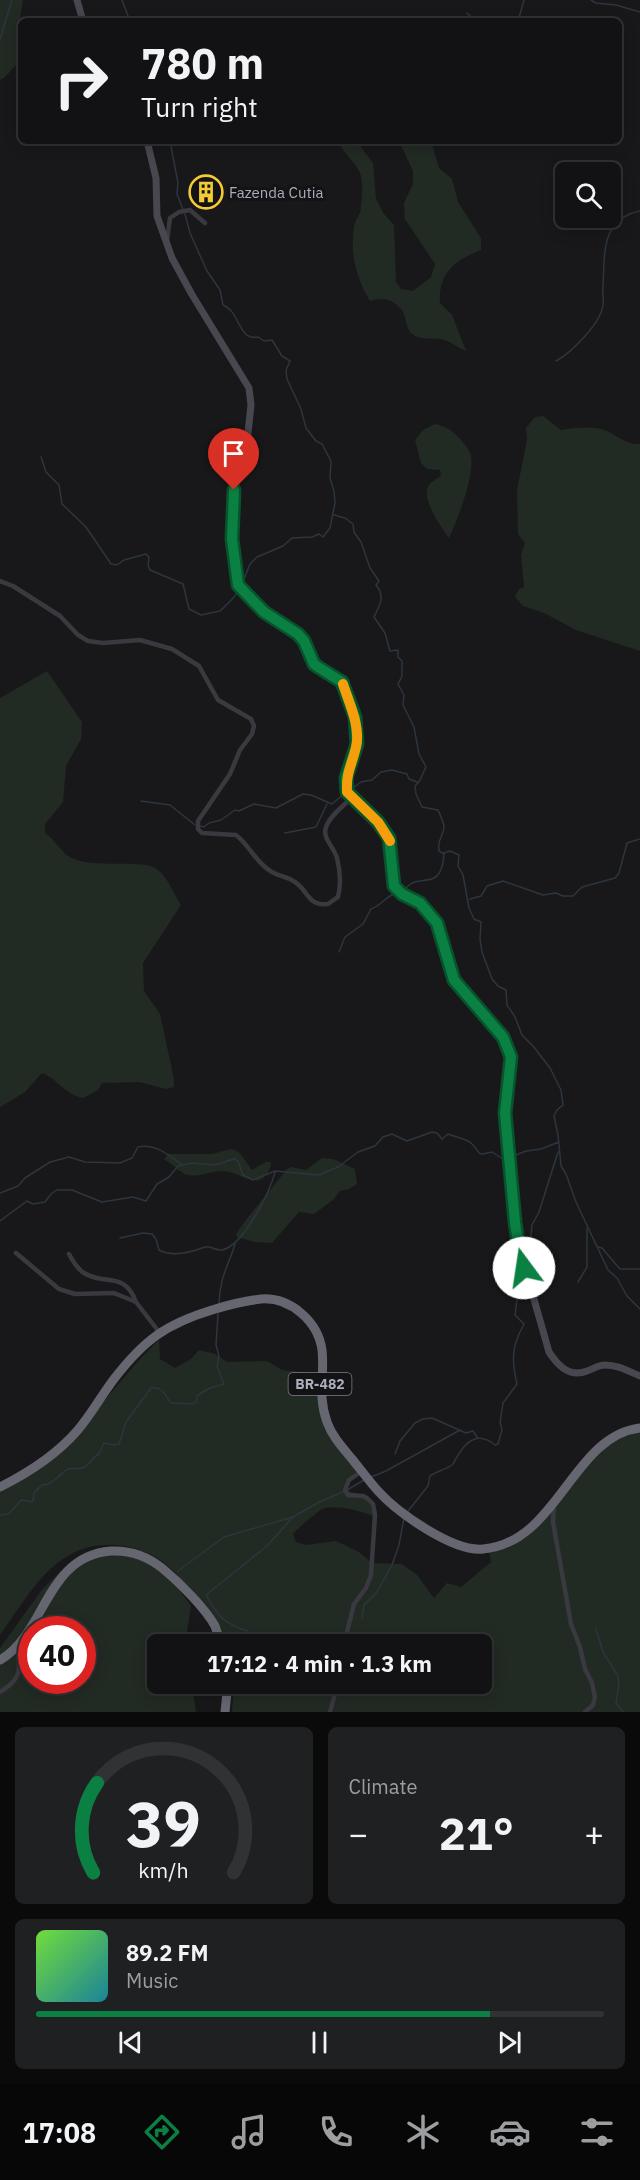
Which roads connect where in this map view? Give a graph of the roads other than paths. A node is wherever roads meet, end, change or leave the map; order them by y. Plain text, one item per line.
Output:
1 (77, 0) edge
2 (82, 18) edge
3 (148, 144) edge
4 (205, 224) dead end
5 (167, 244) junction
6 (0, 582) edge
7 (352, 797) junction
8 (15, 1252) dead end
9 (69, 1254) dead end
10 (136, 1302) junction
11 (159, 1332) junction
12 (640, 1376) edge
13 (640, 1428) edge
14 (362, 1471) junction
15 (0, 1487) edge
16 (554, 1502) junction
17 (37, 1616) edge
18 (217, 1634) edge
19 (346, 1634) edge
20 (18, 1644) edge
21 (0, 1660) edge
22 (18, 1675) edge
23 (0, 1692) edge
24 (227, 1694) edge
25 (335, 1694) edge
26 (225, 1712) edge
27 (330, 1712) edge
28 (585, 1712) edge

1 - 2 street
3 - 5 street
4 - 5 street
5 - 7 street
6 - 7 street
7 - 12 street
8 - 10 street
9 - 10 street
10 - 11 street
11 - 14 highway, BR-482
11 - 15 highway, BR-482
13 - 16 highway, BR-482
14 - 16 highway, BR-482
14 - 19 street
16 - 28 street
17 - 18 highway
20 - 21 highway
22 - 23 street
24 - 26 highway
25 - 27 street

